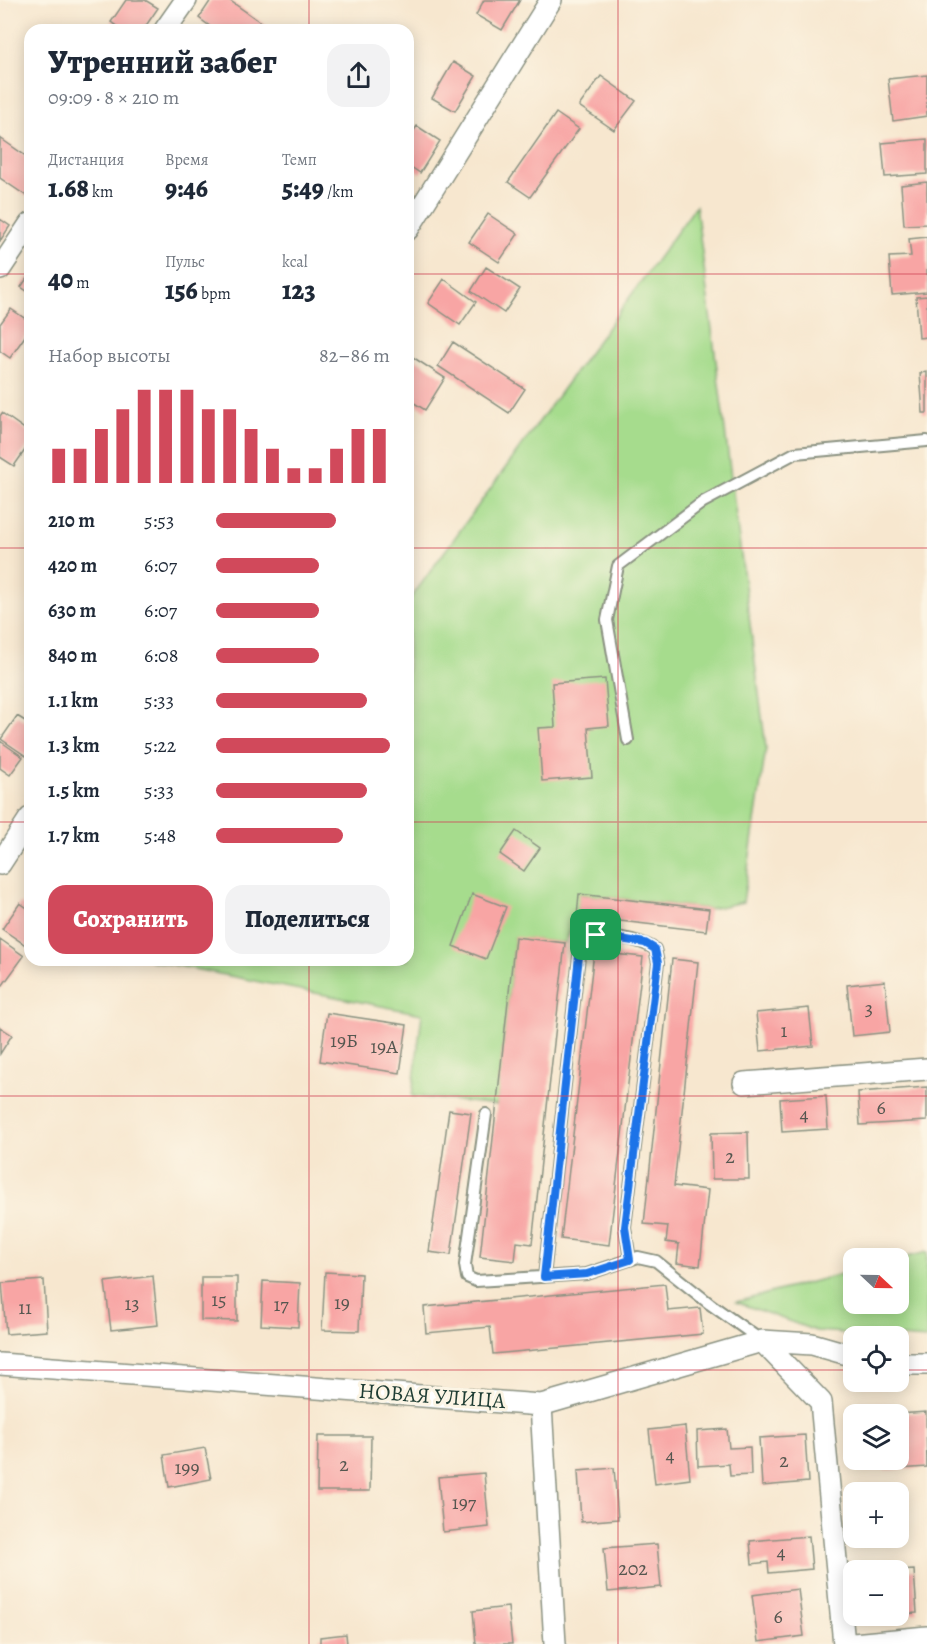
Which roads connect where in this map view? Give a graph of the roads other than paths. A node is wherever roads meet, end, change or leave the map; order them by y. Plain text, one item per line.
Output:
1 (186, 0) edge
2 (551, 0) edge
3 (169, 24) edge
4 (414, 219) edge
5 (24, 233) edge
6 (0, 269) edge
7 (927, 441) edge
8 (628, 740) dead end
9 (24, 827) edge
10 (0, 864) edge
11 (927, 1069) edge
12 (744, 1083) dead end
13 (486, 1114) dead end
14 (630, 1260) junction
15 (544, 1277) junction
16 (762, 1341) junction
17 (843, 1353) edge
18 (0, 1364) edge
19 (909, 1364) edge
20 (927, 1364) edge
21 (541, 1405) junction
22 (927, 1637) edge
23 (555, 1644) edge
24 (844, 1644) edge
25 (853, 1644) edge

1 - 3 street
2 - 4 street
5 - 6 street
7 - 8 lane
9 - 10 street
11 - 12 street
13 - 15 lane
14 - 15 lane
14 - 15 lane
14 - 16 lane
16 - 17 street, НОВАЯ УЛИЦА
16 - 21 street, НОВАЯ УЛИЦА
16 - 24 street
18 - 21 street, НОВАЯ УЛИЦА
19 - 20 street
21 - 23 street
22 - 25 street

